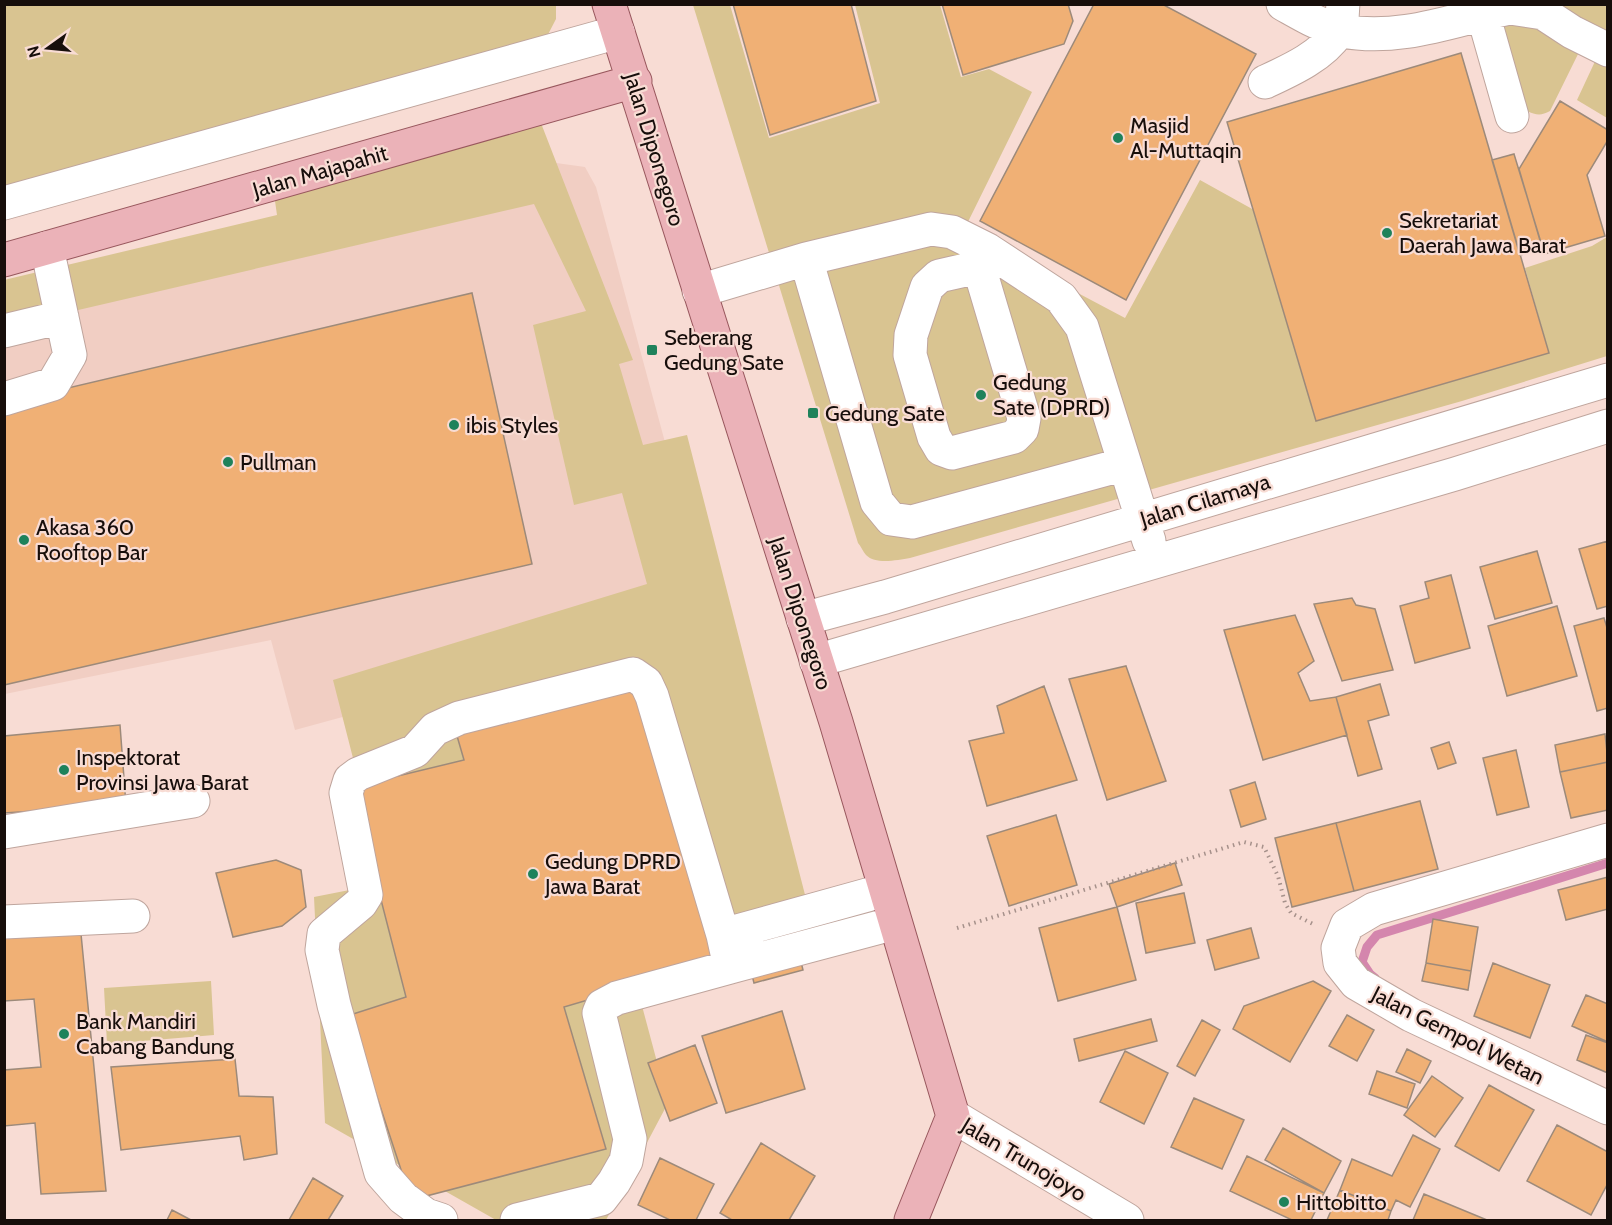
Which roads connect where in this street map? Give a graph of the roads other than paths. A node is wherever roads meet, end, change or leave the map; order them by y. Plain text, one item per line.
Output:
1 (1283, 4) edge
2 (1482, 9) edge
3 (1342, 17) edge
4 (614, 18) edge
5 (1568, 18) edge
6 (1608, 50) edge
7 (635, 81) junction
8 (1265, 82) dead end
9 (1512, 116) dead end
10 (4, 203) edge
11 (47, 248) junction
12 (806, 259) junction
13 (984, 259) junction
14 (4, 261) edge
15 (699, 291) junction
16 (62, 316) junction
17 (4, 330) edge
18 (1595, 384) edge
19 (4, 399) edge
20 (1601, 428) edge
21 (1125, 464) junction
22 (1143, 519) junction
23 (1156, 563) junction
24 (803, 620) junction
25 (816, 661) junction
26 (192, 801) dead end
27 (4, 832) edge
28 (1608, 840) edge
29 (885, 890) junction
30 (133, 916) dead end
31 (4, 922) edge
32 (895, 923) junction
33 (723, 935) junction
34 (730, 967) junction
35 (1608, 1108) edge
36 (953, 1116) junction
37 (441, 1221) edge
38 (517, 1221) edge
39 (911, 1221) edge
40 (1127, 1221) edge

1 - 3 street
2 - 3 street
2 - 5 street
2 - 9 street
3 - 8 street
4 - 7 main road, Jalan Diponegoro
4 - 10 street
5 - 6 street
7 - 11 main road, Jalan Majapahit
7 - 15 main road, Jalan Diponegoro
11 - 14 main road, Jalan Majapahit
11 - 16 street
12 - 13 street
12 - 15 street
12 - 21 street
13 - 13 street
13 - 21 street
15 - 24 main road, Jalan Diponegoro
16 - 17 street
16 - 19 street
18 - 20 street
18 - 22 street, Jalan Cilamaya
20 - 23 street, Jalan Cilamaya
21 - 22 street
22 - 23 street
22 - 24 street, Jalan Cilamaya
23 - 25 street, Jalan Cilamaya
24 - 25 main road, Jalan Diponegoro
25 - 29 main road, Jalan Diponegoro
26 - 27 street
28 - 35 street, Jalan Gempol Wetan
29 - 32 main road, Jalan Diponegoro
29 - 33 street
30 - 31 street
32 - 34 street
32 - 36 main road, Jalan Diponegoro
33 - 34 street
33 - 37 street
34 - 38 street
36 - 39 main road
36 - 40 street, Jalan Trunojoyo

